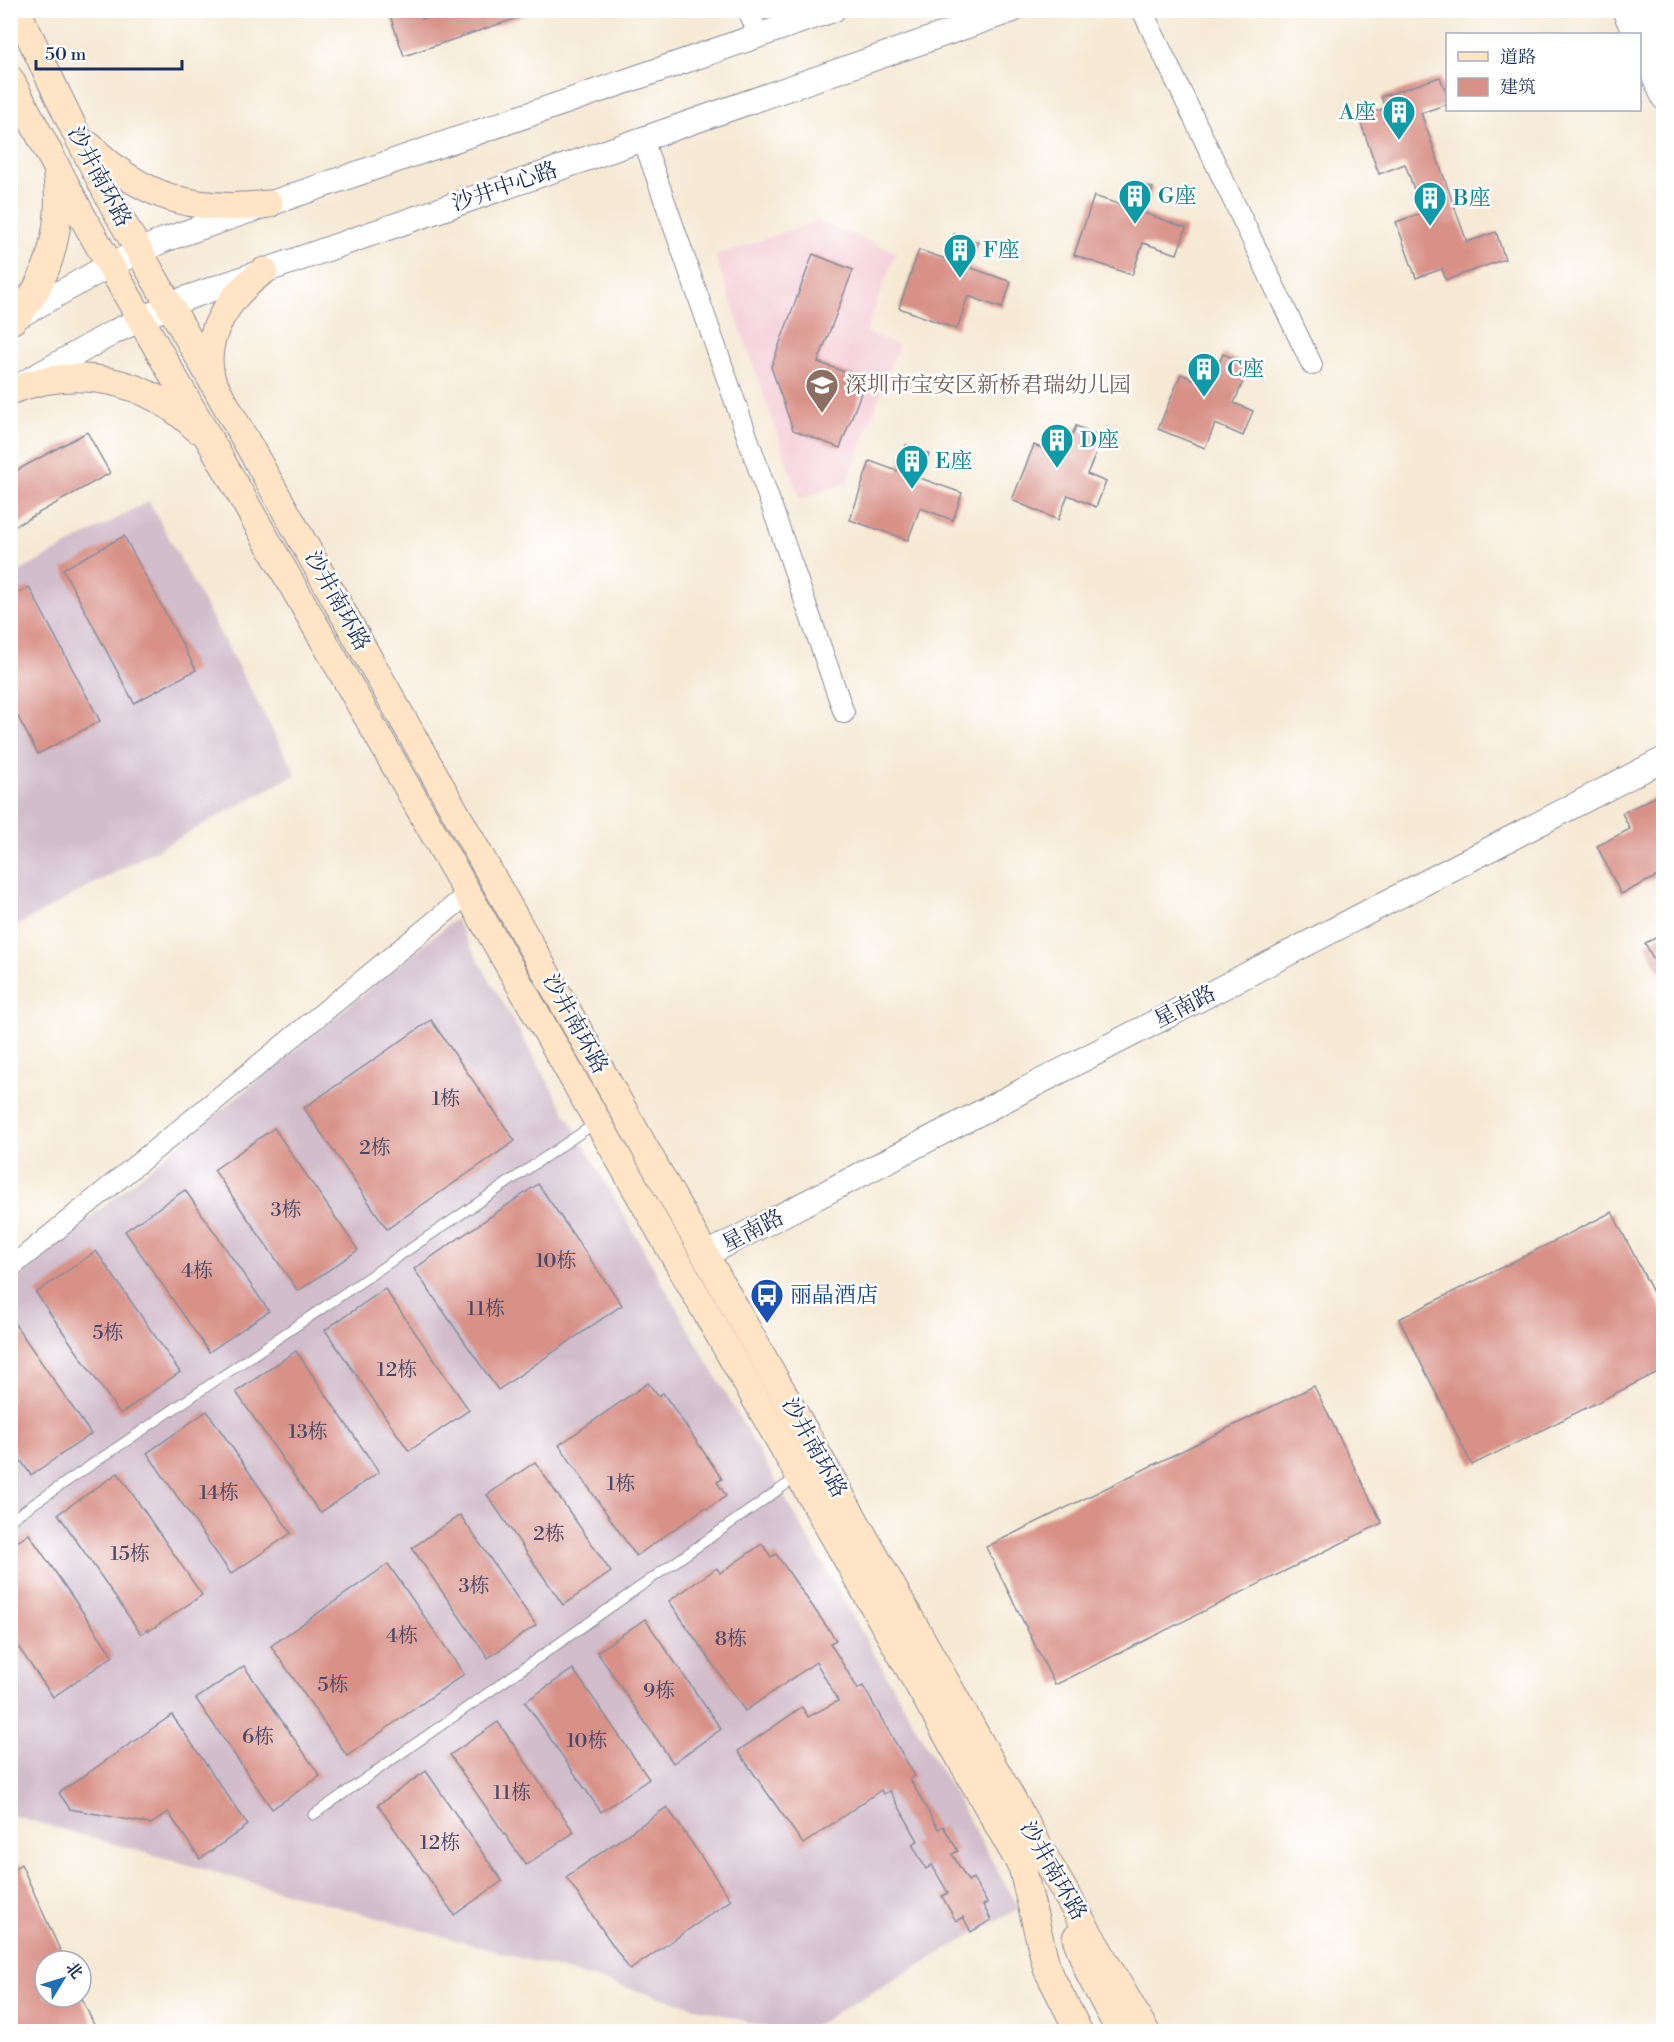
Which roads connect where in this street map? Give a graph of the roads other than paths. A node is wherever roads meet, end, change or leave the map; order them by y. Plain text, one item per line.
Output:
1 (17, 10) edge
2 (748, 10) edge
3 (833, 10) edge
4 (1013, 10) edge
5 (1142, 10) edge
6 (1624, 10) edge
7 (1647, 10) edge
8 (1635, 33) edge
9 (759, 36) junction
10 (33, 45) junction
11 (1641, 47) edge
12 (1664, 47) edge
13 (10, 69) edge
14 (10, 79) edge
15 (1664, 98) edge
16 (73, 127) junction
17 (643, 139) junction
18 (56, 166) junction
19 (269, 204) junction
20 (139, 251) junction
21 (110, 265) junction
22 (264, 271) junction
23 (170, 305) junction
24 (140, 318) junction
25 (12, 321) edge
26 (1312, 365) dead end
27 (212, 380) junction
28 (12, 390) edge
29 (213, 447) junction
30 (844, 713) dead end
31 (1664, 759) edge
32 (468, 894) junction
33 (597, 1122) junction
34 (705, 1255) junction
35 (10, 1268) edge
36 (799, 1476) junction
37 (10, 1520) edge
38 (313, 1815) dead end
39 (1033, 1861) junction
40 (1079, 2031) edge
41 (1098, 2031) edge
42 (1120, 2031) edge
43 (1146, 2031) edge

1 - 10 main road, 沙井南环路
2 - 9 street
3 - 9 street
4 - 17 street, 沙井中心路
5 - 26 street
6 - 8 street
7 - 12 street
9 - 19 street
10 - 13 main road
10 - 16 main road, 沙井南环路
11 - 15 street
14 - 18 main road, 沙井南环路
16 - 19 main road
16 - 20 main road, 沙井南环路
17 - 22 street, 沙井中心路
17 - 30 street
18 - 21 main road, 沙井南环路
18 - 25 main road
19 - 20 street
20 - 21 street
20 - 23 main road, 沙井南环路
21 - 24 main road, 沙井南环路
21 - 25 street
22 - 23 street, 沙井中心路
22 - 27 main road
23 - 24 street, 沙井中心路
23 - 27 main road, 沙井南环路
24 - 28 street, 沙井中心路
24 - 29 main road, 沙井南环路
27 - 34 main road, 沙井南环路
28 - 29 main road
29 - 32 main road, 沙井南环路
31 - 34 street, 星南路
32 - 33 main road, 沙井南环路
32 - 35 street
33 - 36 main road, 沙井南环路
33 - 37 lane
34 - 39 main road, 沙井南环路
36 - 38 lane
36 - 39 main road, 沙井南环路
39 - 40 main road, 沙井南环路
39 - 41 main road
39 - 42 main road
39 - 43 main road, 沙井南环路

